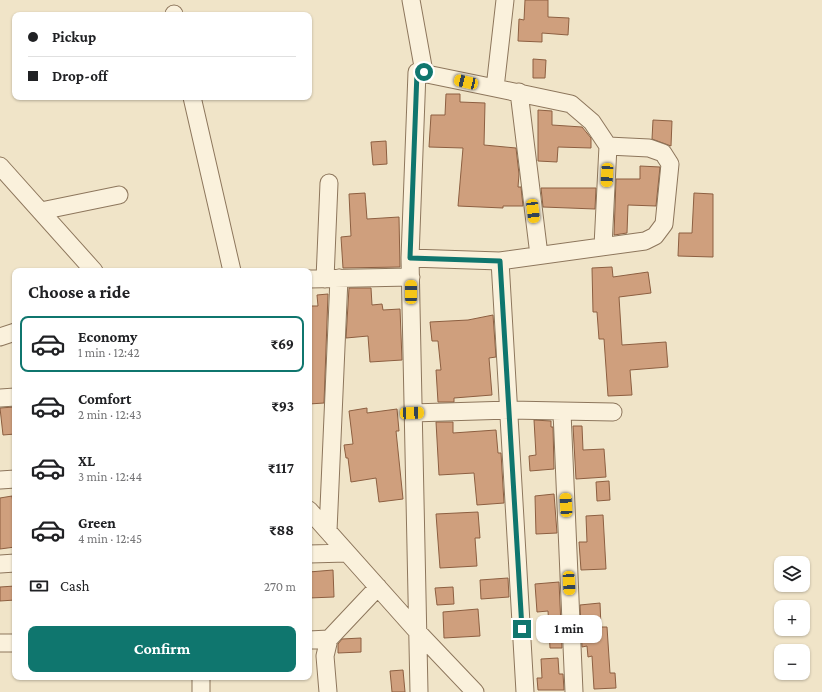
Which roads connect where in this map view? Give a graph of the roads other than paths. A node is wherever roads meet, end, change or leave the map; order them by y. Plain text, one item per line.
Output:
1 (410, 0) edge
2 (505, 0) edge
3 (424, 72) junction
4 (495, 88) junction
5 (518, 92) junction
6 (193, 100) edge
7 (608, 146) junction
8 (0, 166) edge
9 (328, 183) dead end
10 (119, 195) dead end
11 (41, 211) junction
12 (603, 246) junction
13 (539, 255) junction
14 (410, 258) junction
15 (500, 261) junction
16 (91, 268) edge
17 (231, 268) edge
18 (411, 277) junction
19 (324, 279) edge
20 (12, 333) edge
21 (0, 338) edge
22 (12, 397) edge
23 (0, 398) edge
24 (510, 410) junction
25 (562, 412) junction
26 (613, 412) dead end
27 (412, 413) junction
28 (12, 479) edge
29 (0, 480) edge
30 (312, 513) edge
31 (328, 531) junction
32 (347, 553) junction
33 (312, 554) edge
34 (12, 563) edge
35 (0, 564) edge
36 (378, 587) junction
37 (416, 630) junction
38 (329, 639) junction
39 (312, 640) edge
40 (0, 643) edge
41 (12, 643) edge
42 (201, 680) edge
43 (201, 692) edge
44 (328, 692) edge
45 (418, 692) edge
46 (475, 692) edge
47 (525, 692) edge
48 (574, 692) edge

1 - 3 street
2 - 4 street
3 - 4 street
3 - 14 street
4 - 5 street
5 - 7 street
5 - 13 street
6 - 17 street
7 - 12 street
7 - 12 street
8 - 11 street
9 - 19 street
10 - 11 street
11 - 16 street
12 - 13 street
13 - 15 street
14 - 15 street
14 - 18 street
15 - 24 street
18 - 19 street
18 - 27 street
19 - 31 street
20 - 21 street
22 - 23 street
24 - 25 street
24 - 27 street
24 - 47 street
25 - 26 street
25 - 48 street
27 - 37 street
28 - 29 street
30 - 31 street
31 - 32 street
32 - 33 street
32 - 36 street
34 - 35 street
36 - 37 street
36 - 38 street
37 - 45 street
37 - 46 street
38 - 39 street
38 - 44 street
40 - 41 street
42 - 43 street

